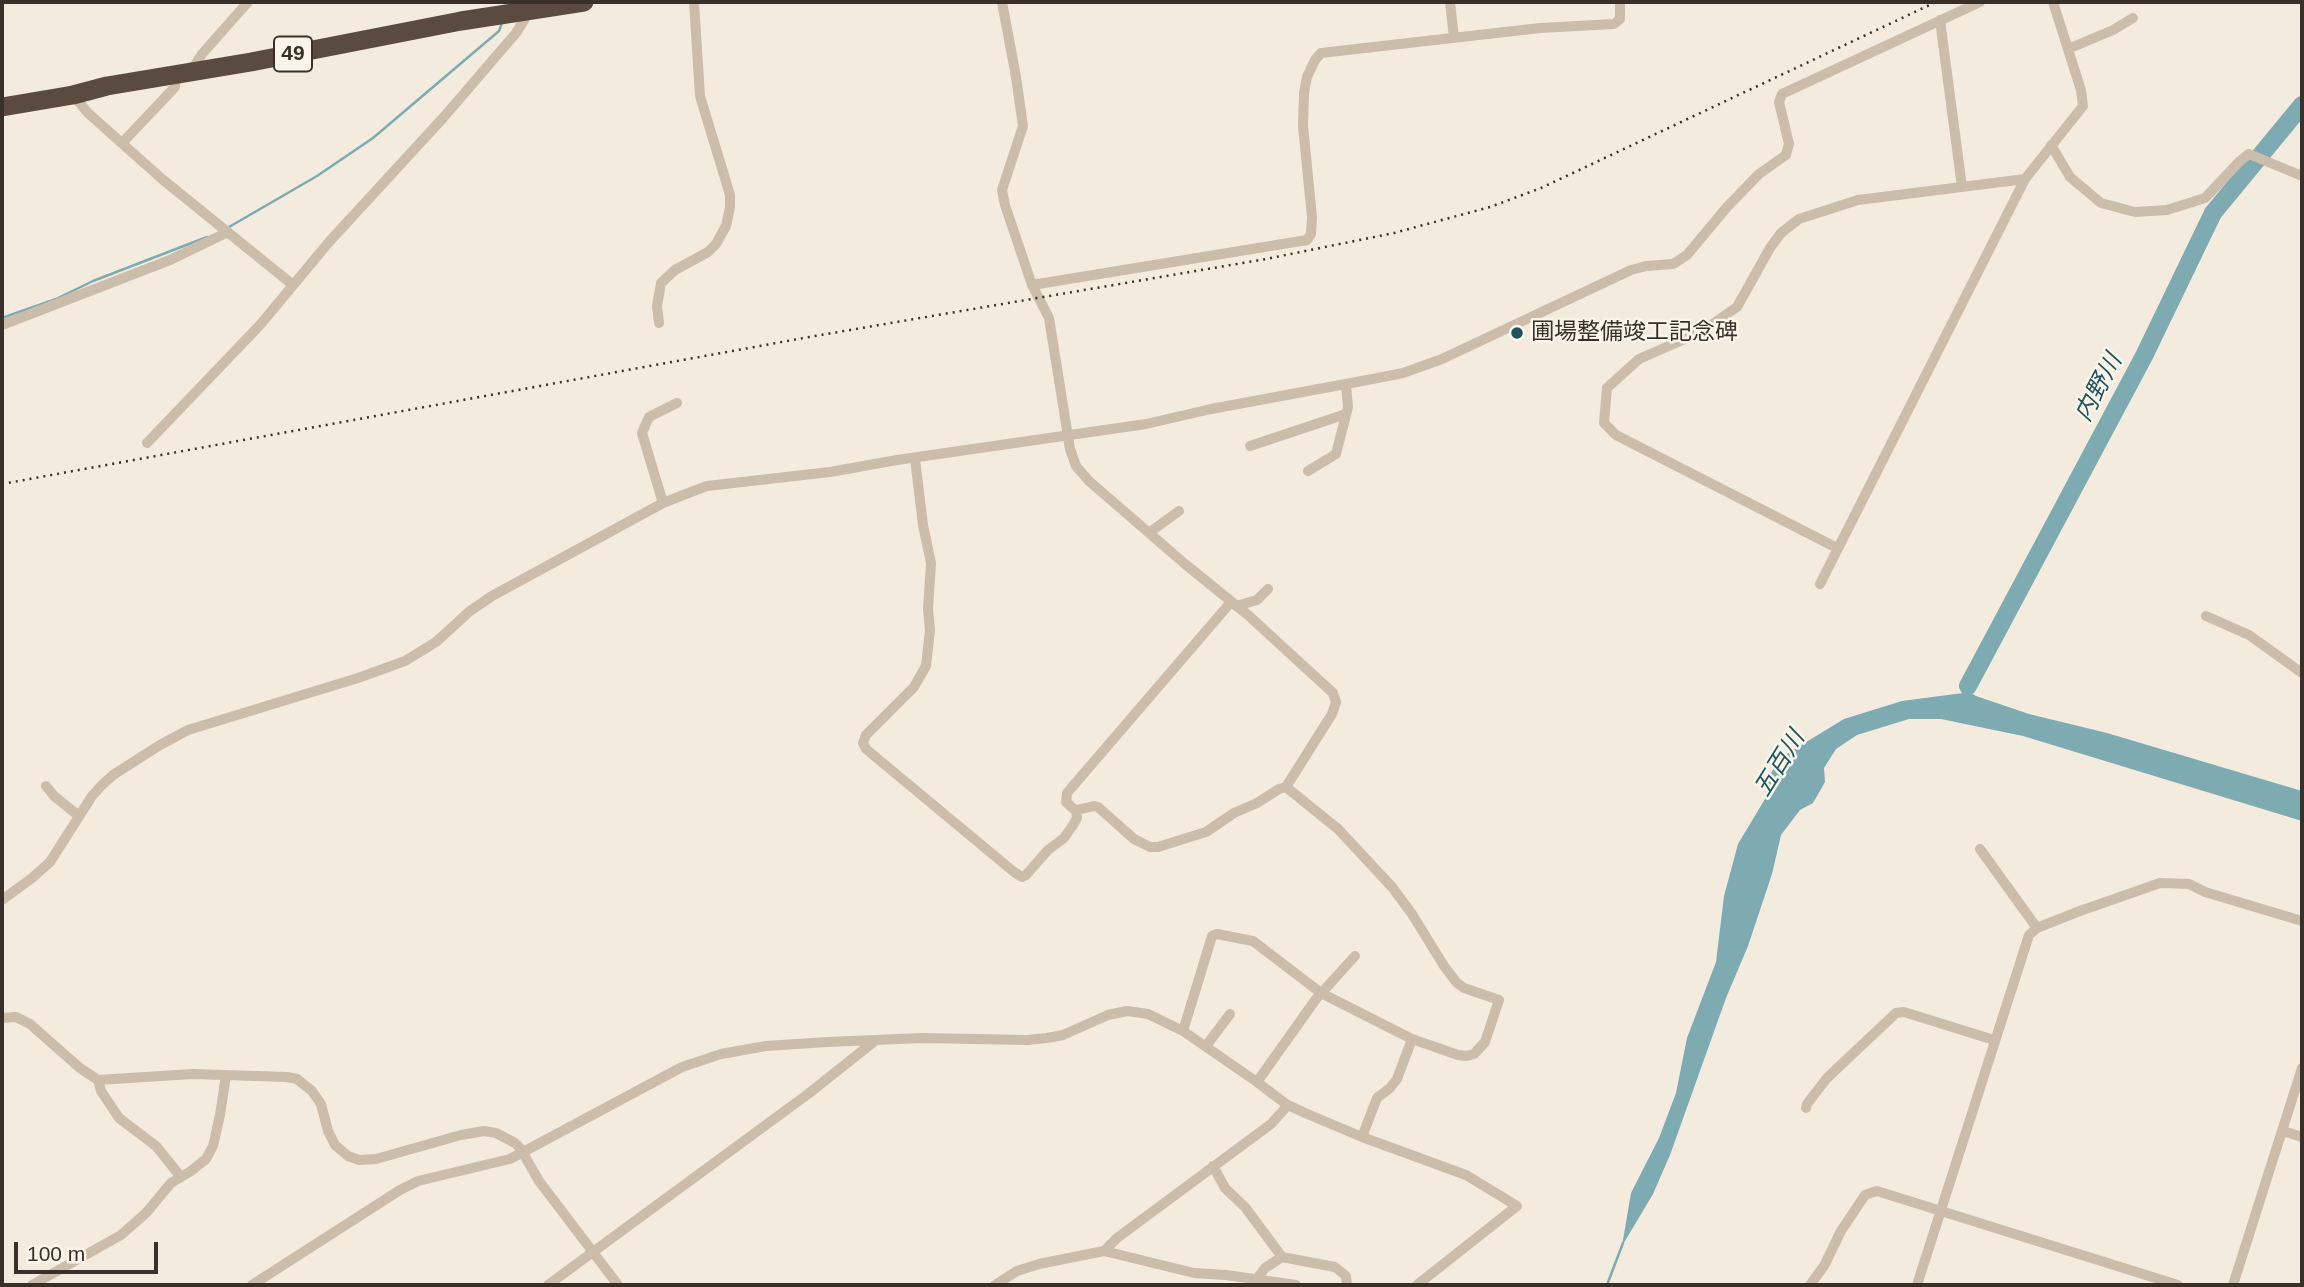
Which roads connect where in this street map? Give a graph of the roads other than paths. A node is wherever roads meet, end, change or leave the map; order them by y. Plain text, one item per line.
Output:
1 (248, 2) edge
2 (584, 2) edge
3 (694, 2) edge
4 (1002, 2) edge
5 (1450, 2) edge
6 (1619, 2) edge
7 (1980, 2) edge
8 (2053, 2) edge
9 (531, 9) junction
10 (2133, 18) dead end
11 (1940, 20) junction
12 (1454, 38) junction
13 (2068, 49) junction
14 (184, 73) junction
15 (73, 95) junction
16 (2, 107) edge
17 (122, 143) junction
18 (2051, 145) junction
19 (2302, 176) edge
20 (2025, 178) junction
21 (1962, 187) junction
22 (228, 232) junction
23 (293, 285) junction
24 (1032, 285) junction
25 (659, 323) dead end
26 (2, 325) edge
27 (1346, 385) junction
28 (677, 403) dead end
29 (1346, 414) junction
30 (1067, 435) junction
31 (147, 443) dead end
32 (1250, 446) dead end
33 (915, 459) junction
34 (1308, 471) dead end
35 (663, 503) junction
36 (1179, 511) dead end
37 (1150, 532) junction
38 (1838, 548) junction
39 (1820, 584) dead end
40 (1268, 589) dead end
41 (1234, 604) junction
42 (2207, 616) dead end
43 (2302, 673) edge
44 (46, 786) dead end
45 (1286, 787) junction
46 (1076, 811) junction
47 (79, 816) junction
48 (1980, 849) dead end
49 (2, 900) edge
50 (2302, 921) edge
51 (2038, 928) junction
52 (1355, 956) dead end
53 (1321, 993) junction
54 (1230, 1014) dead end
55 (2, 1018) edge
56 (1183, 1031) junction
57 (1412, 1039) junction
58 (876, 1040) junction
59 (1994, 1040) junction
60 (1206, 1046) junction
61 (2302, 1068) edge
62 (226, 1075) junction
63 (99, 1080) junction
64 (1257, 1082) junction
65 (1288, 1105) junction
66 (1806, 1108) dead end
67 (2283, 1131) junction
68 (1362, 1137) junction
69 (2302, 1137) edge
70 (523, 1154) junction
71 (1213, 1166) junction
72 (181, 1177) junction
73 (1940, 1210) junction
74 (1104, 1251) junction
75 (593, 1252) junction
76 (1282, 1257) junction
77 (1256, 1280) junction
78 (32, 1285) edge
79 (252, 1285) edge
80 (548, 1285) edge
81 (618, 1285) edge
82 (995, 1285) edge
83 (1296, 1285) edge
84 (1347, 1285) edge
85 (1417, 1285) edge
86 (1811, 1285) edge
87 (1917, 1285) edge
88 (2178, 1285) edge
89 (2233, 1285) edge

1 - 14 street
2 - 9 highway, 49
3 - 25 street
4 - 24 street
5 - 12 street
6 - 12 street
7 - 11 street
8 - 13 street
9 - 14 highway, 49
9 - 23 street
10 - 13 street
11 - 21 street
11 - 27 street
12 - 24 street
13 - 18 street
14 - 15 highway, 49
14 - 17 street
15 - 16 highway, 49
15 - 17 street
17 - 22 street
18 - 19 street
18 - 20 street
20 - 21 street
20 - 38 street
21 - 38 street
22 - 23 street
22 - 26 street
23 - 31 street
24 - 30 street
27 - 29 street
27 - 30 street
28 - 35 street
29 - 32 street
29 - 34 street
30 - 33 street
30 - 37 street
33 - 35 street
33 - 46 street
35 - 47 street
36 - 37 street
37 - 41 street
38 - 39 street
40 - 41 street
41 - 45 street
41 - 46 street
42 - 43 street
44 - 47 street
45 - 46 street
45 - 57 street
47 - 49 street
48 - 51 street
50 - 51 street
51 - 59 street
52 - 53 street
53 - 56 street
53 - 57 street
53 - 64 street
54 - 60 street
55 - 63 street
56 - 58 street
56 - 60 street
57 - 68 street
58 - 70 street
58 - 75 street
59 - 66 street
59 - 73 street
60 - 64 street
61 - 67 street
62 - 63 street
62 - 70 street
62 - 72 street
63 - 72 street
64 - 65 street
65 - 68 street
65 - 71 street
67 - 69 street
67 - 89 street
68 - 85 street
70 - 75 street
70 - 79 street
71 - 74 street
71 - 76 street
72 - 78 street
73 - 86 street
73 - 87 street
73 - 88 street
74 - 77 street
74 - 82 street
75 - 80 street
75 - 81 street
76 - 77 street
76 - 84 street
77 - 83 street

